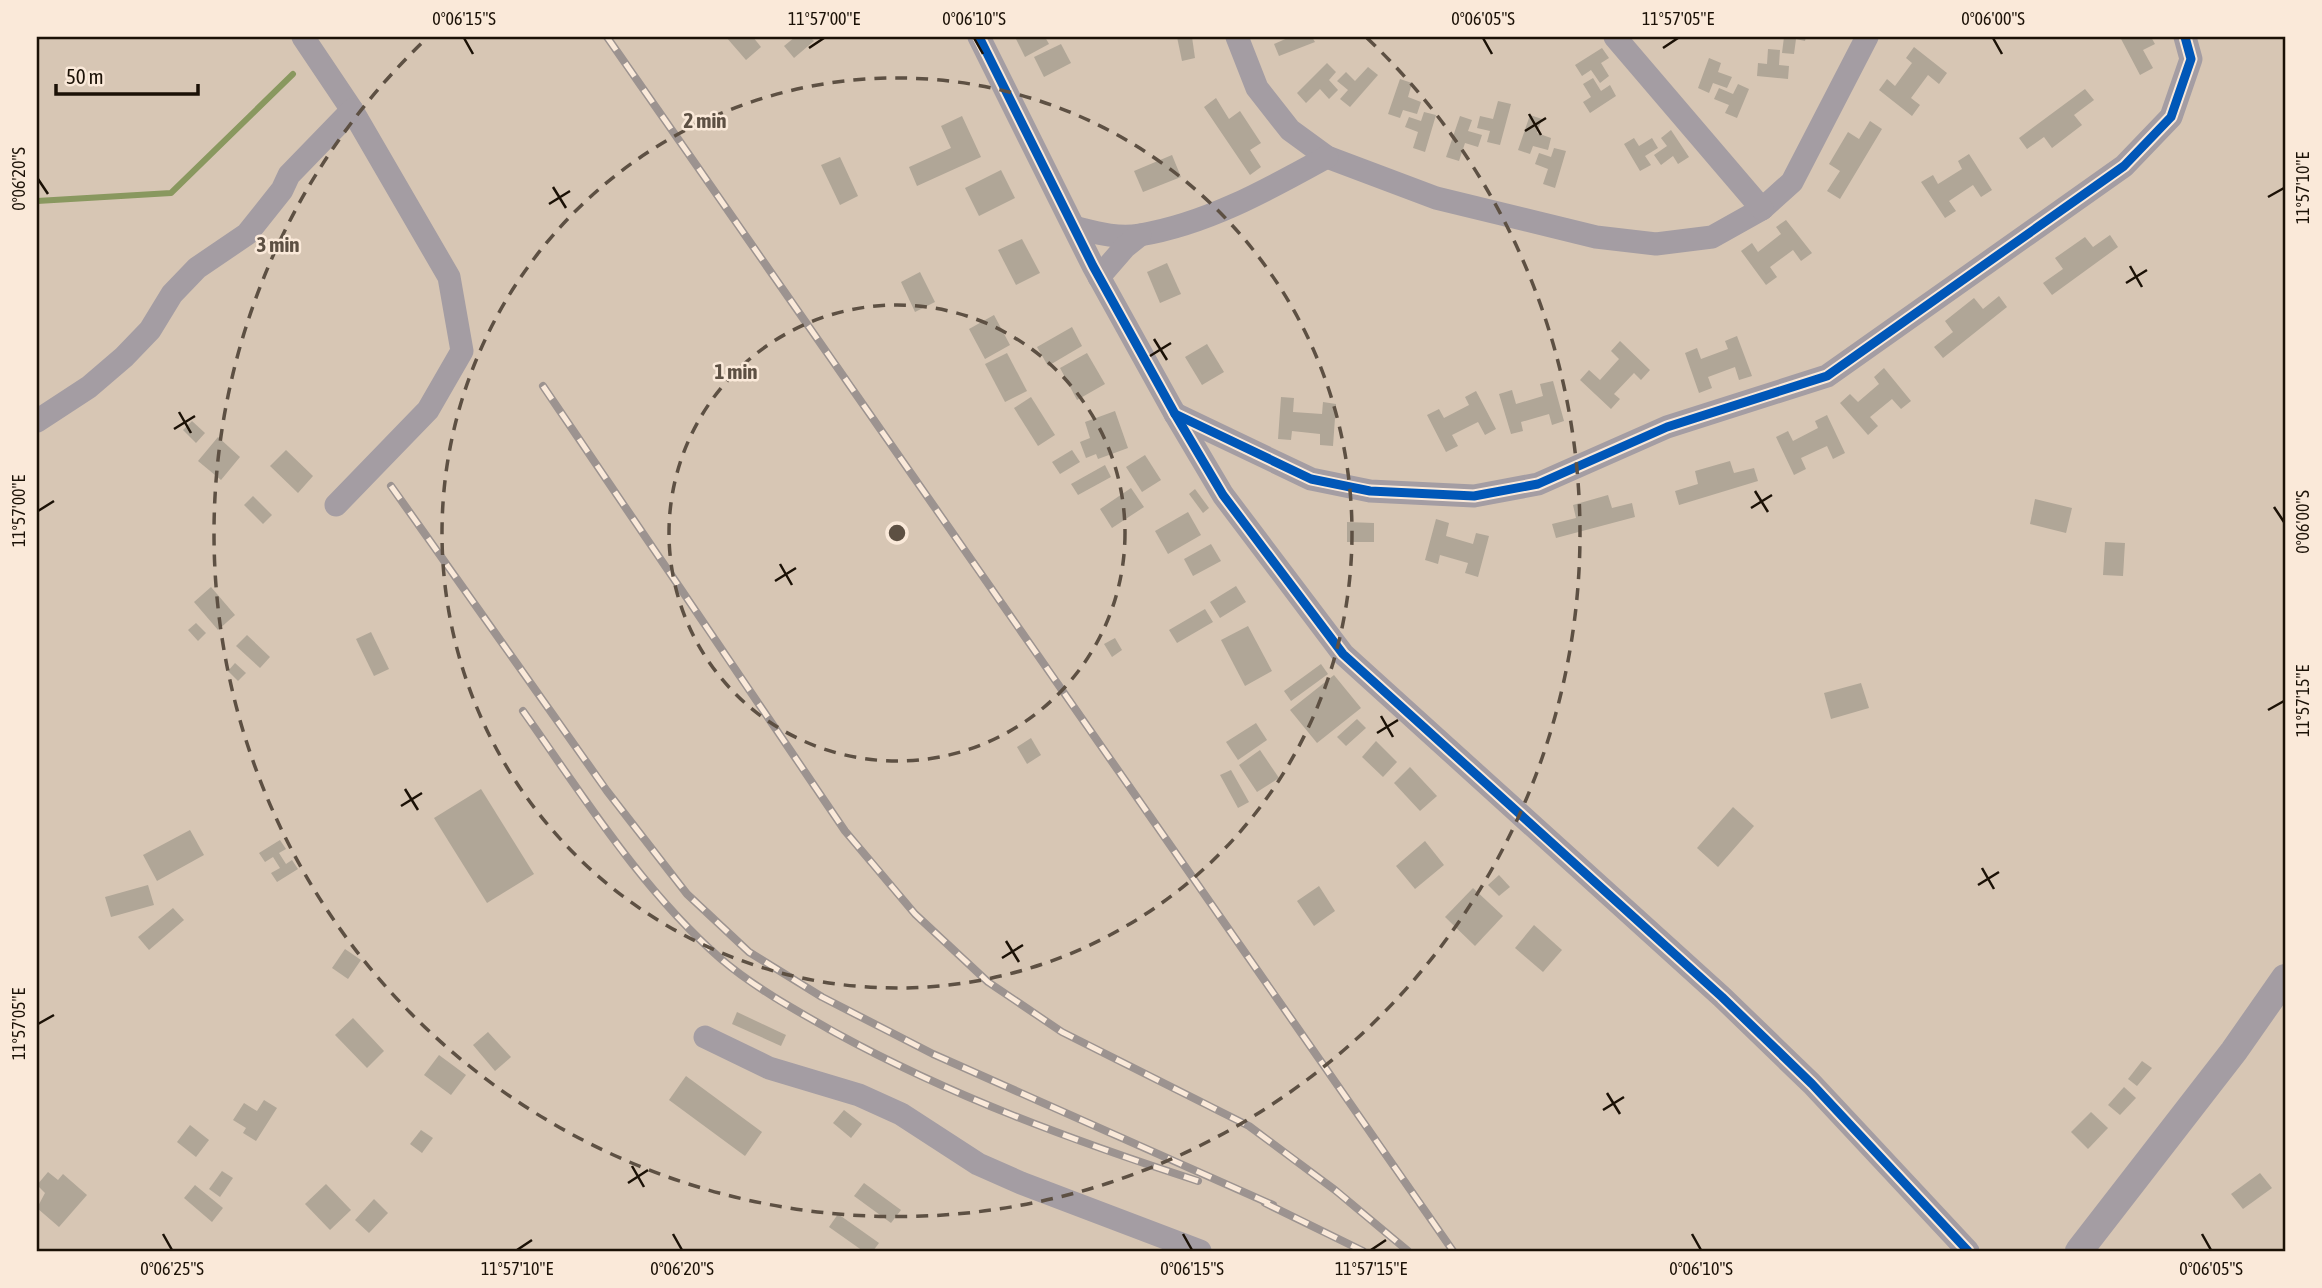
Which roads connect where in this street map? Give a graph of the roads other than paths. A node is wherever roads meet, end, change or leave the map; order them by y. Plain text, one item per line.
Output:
1 (303, 37) edge
2 (979, 37) edge
3 (1237, 37) edge
4 (1615, 37) edge
5 (1867, 37) edge
6 (2185, 37) edge
7 (352, 110) junction
8 (1327, 157) junction
9 (1762, 209) junction
10 (1077, 228) junction
11 (1140, 235) junction
12 (1099, 277) junction
13 (1175, 414) junction
14 (37, 421) edge
15 (336, 505) dead end
16 (2285, 978) edge
17 (705, 1037) dead end
18 (1199, 1251) edge
19 (1968, 1251) edge
20 (2079, 1251) edge

1 - 7 street
2 - 10 street
3 - 8 street
4 - 9 street
5 - 9 street
6 - 13 street
7 - 14 street
7 - 15 street
8 - 9 street
8 - 11 street
10 - 11 street
10 - 12 street
11 - 12 street
12 - 13 street
13 - 19 street
16 - 20 street
17 - 18 street

